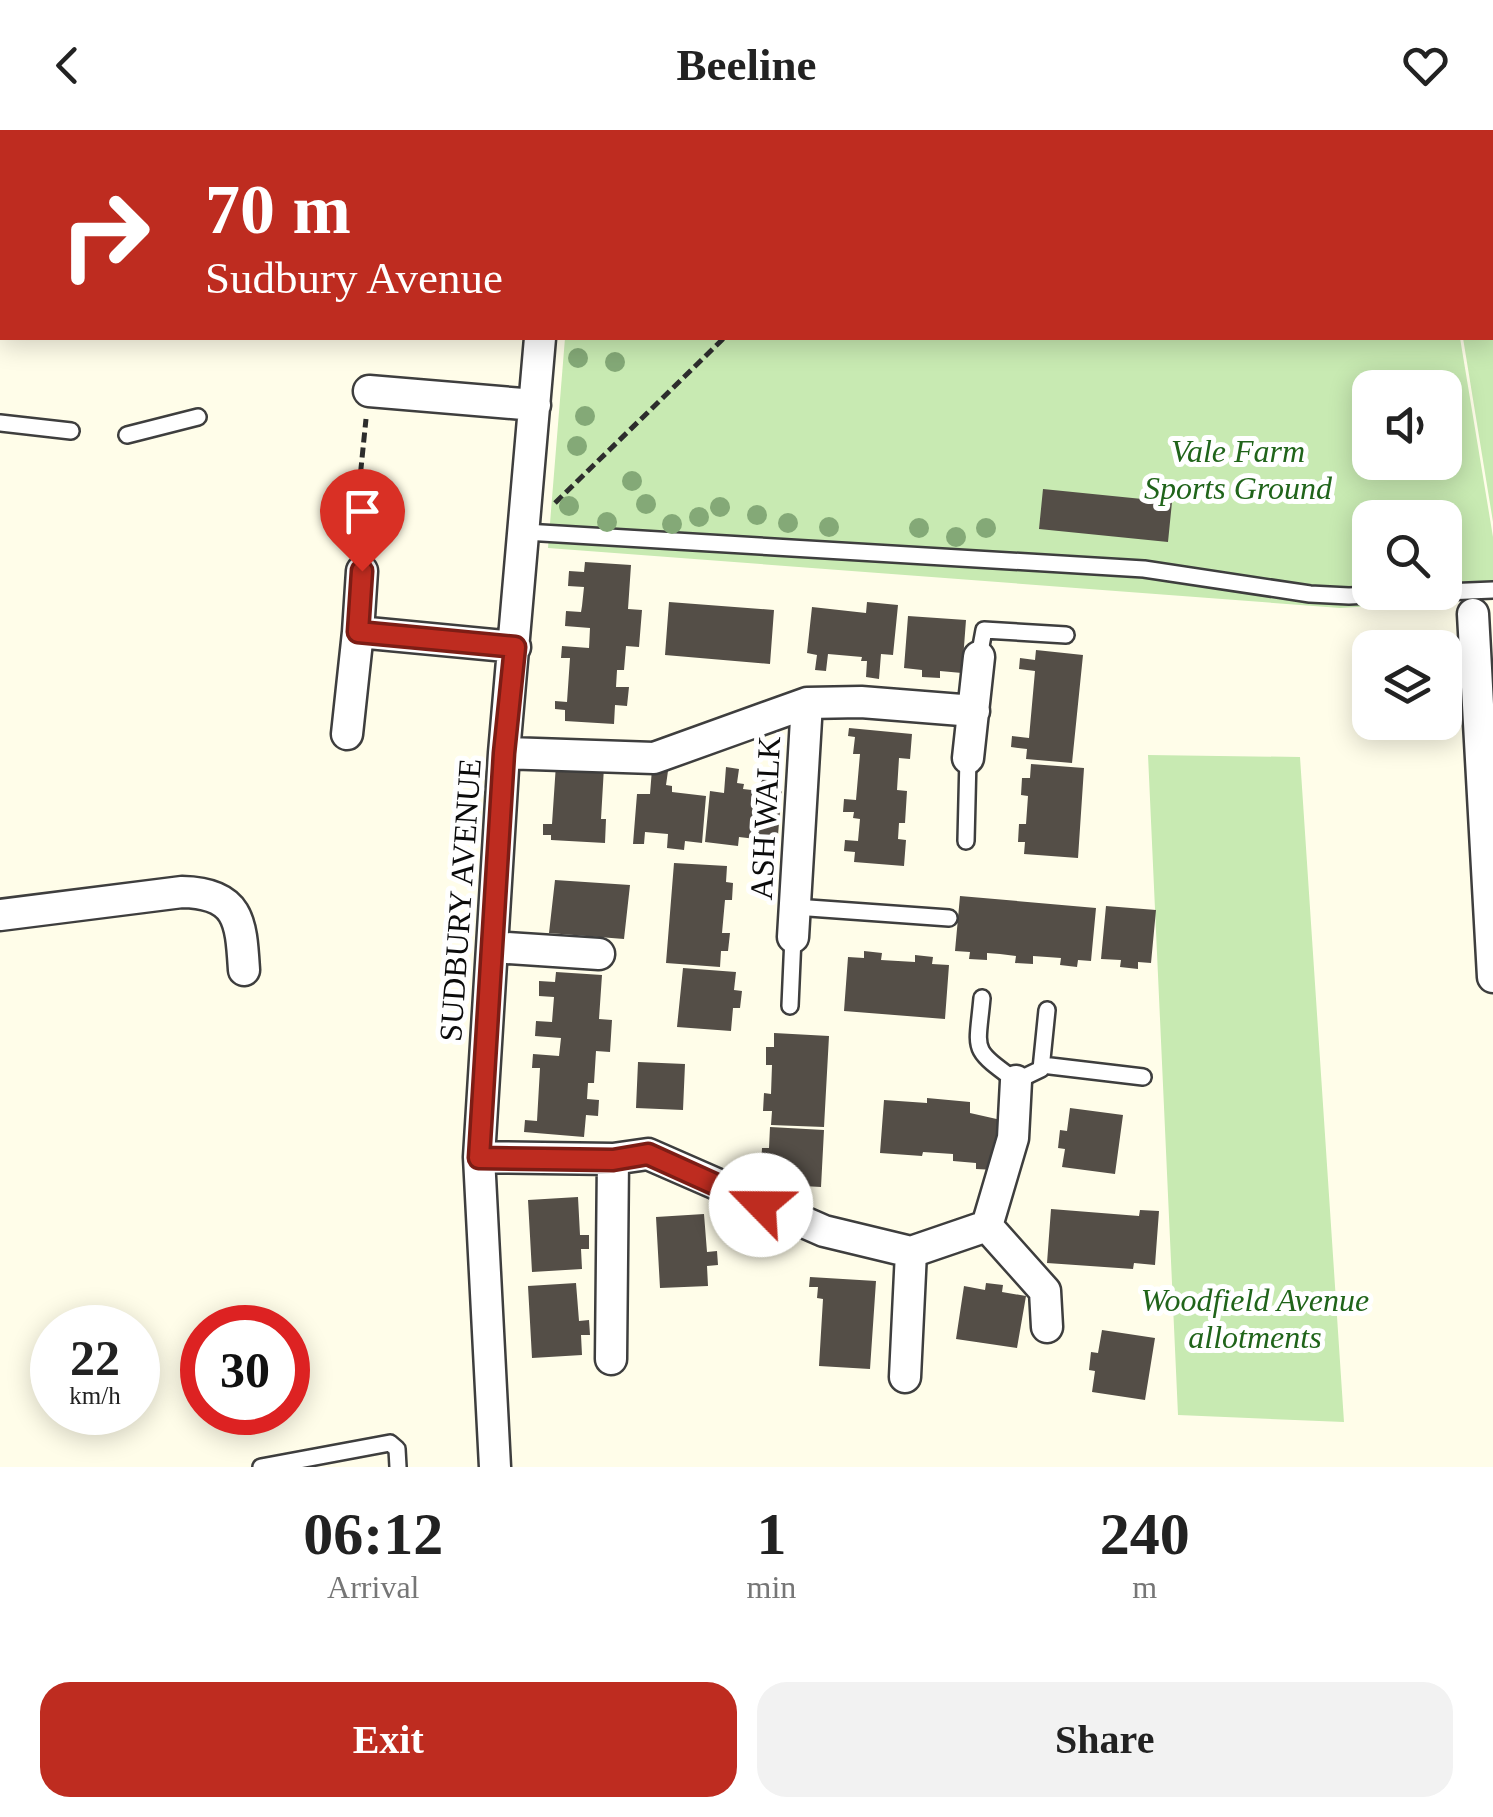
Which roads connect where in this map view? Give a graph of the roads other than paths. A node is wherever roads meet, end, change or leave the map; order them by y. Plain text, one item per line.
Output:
1 (540, 340) edge
2 (369, 391) road end
3 (535, 405) junction
4 (198, 417) dead end
5 (0, 423) edge
6 (71, 432) dead end
7 (127, 435) dead end
8 (526, 532) junction
9 (362, 571) road end
10 (1493, 590) edge
11 (1462, 591) edge
12 (1352, 596) edge
13 (1473, 614) dead end
14 (358, 632) junction
15 (1066, 636) dead end
16 (515, 647) junction
17 (980, 657) joint
18 (807, 703) junction
19 (974, 712) junction
20 (347, 734) dead end
21 (504, 753) junction
22 (968, 758) joint
23 (966, 841) dead end
24 (0, 915) edge
25 (948, 918) dead end
26 (794, 922) junction
27 (492, 946) junction
28 (599, 954) dead end
29 (244, 970) dead end
30 (1493, 977) edge
31 (982, 998) dead end
32 (790, 1006) dead end
33 (1047, 1010) dead end
34 (1042, 1065) junction
35 (1143, 1077) dead end
36 (1016, 1081) junction
37 (479, 1158) junction
38 (613, 1160) junction
39 (987, 1226) junction
40 (911, 1252) junction
41 (1047, 1327) dead end
42 (611, 1360) dead end
43 (905, 1377) dead end
44 (261, 1467) edge
45 (398, 1467) edge
46 (495, 1467) edge

1 - 3 street, SUDBURY AVENUE
2 - 3 street
3 - 8 street, SUDBURY AVENUE
4 - 7 lane
5 - 6 lane
8 - 12 lane
8 - 16 street, SUDBURY AVENUE
9 - 14 street
10 - 11 lane
13 - 30 street
14 - 16 street
14 - 20 street
15 - 17 lane
16 - 21 street, SUDBURY AVENUE
17 - 19 street
18 - 19 street, ASH WALK
18 - 21 street, ASH WALK
18 - 26 street, ASH WALK
19 - 22 street
21 - 27 street, SUDBURY AVENUE
22 - 23 lane
24 - 29 street
25 - 26 lane
26 - 32 lane
27 - 28 street
27 - 37 street, SUDBURY AVENUE
31 - 36 lane
33 - 34 lane
34 - 35 lane
34 - 36 lane
36 - 39 street
37 - 38 street
37 - 46 street, SUDBURY AVENUE
38 - 40 street
38 - 42 street
39 - 40 street
39 - 41 street
40 - 43 street
44 - 45 lane

